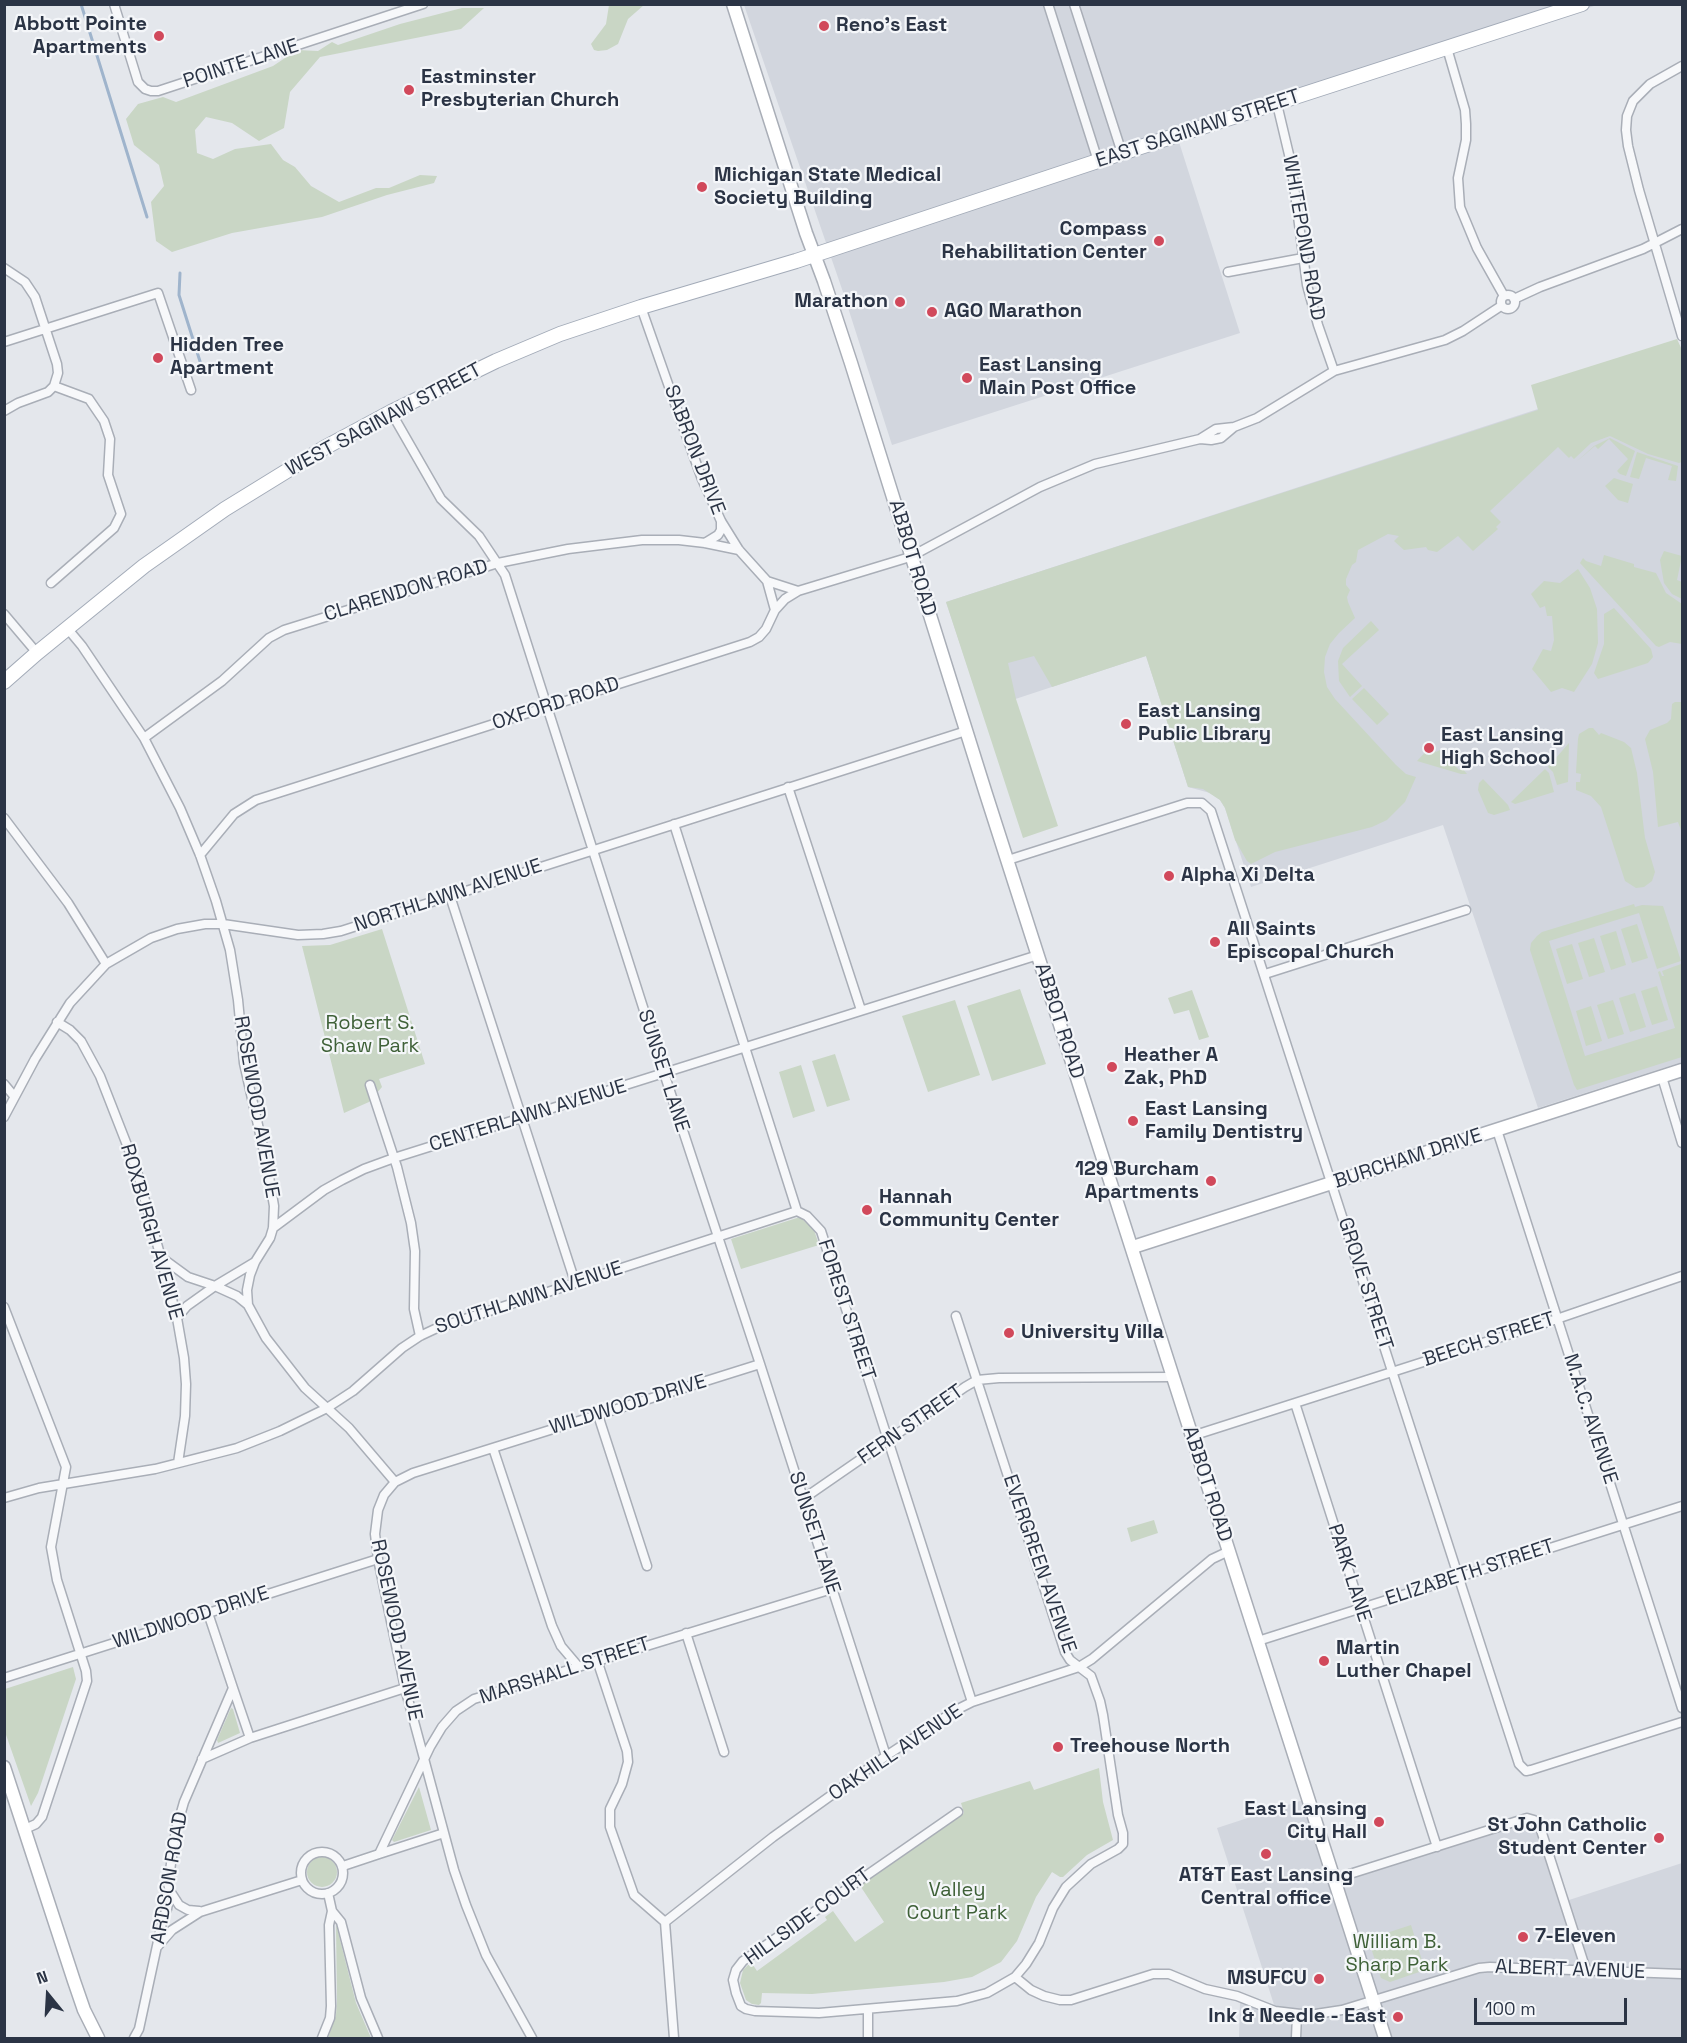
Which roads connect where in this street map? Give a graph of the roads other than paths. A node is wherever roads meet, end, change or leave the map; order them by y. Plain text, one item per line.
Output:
1 (114, 4) edge
2 (423, 4) edge
3 (733, 4) edge
4 (1048, 4) edge
5 (1074, 4) edge
6 (1582, 4) edge
7 (1448, 48) junction
8 (1683, 66) edge
9 (1277, 104) junction
10 (1122, 153) junction
11 (1098, 161) junction
12 (1683, 229) edge
13 (1655, 244) junction
14 (814, 255) junction
15 (1303, 258) junction
16 (4, 268) edge
17 (1228, 272) dead end
18 (1504, 296) junction
19 (1514, 299) junction
20 (1501, 306) junction
21 (641, 307) junction
22 (46, 329) junction
23 (1683, 336) edge
24 (4, 342) edge
25 (1334, 371) junction
26 (54, 386) junction
27 (190, 390) dead end
28 (4, 411) edge
29 (391, 412) junction
30 (721, 521) junction
31 (705, 543) junction
32 (739, 550) junction
33 (910, 557) junction
34 (498, 563) junction
35 (767, 581) junction
36 (51, 583) dead end
37 (798, 591) junction
38 (775, 610) junction
39 (4, 614) edge
40 (67, 628) junction
41 (37, 653) junction
42 (4, 682) edge
43 (546, 708) junction
44 (966, 731) junction
45 (144, 738) junction
46 (788, 787) junction
47 (4, 818) edge
48 (674, 824) junction
49 (593, 849) junction
50 (200, 855) junction
51 (1008, 860) junction
52 (450, 896) junction
53 (1466, 910) dead end
54 (223, 924) junction
55 (1038, 955) junction
56 (106, 964) junction
57 (1265, 974) junction
58 (861, 1010) junction
59 (57, 1022) junction
60 (746, 1047) junction
61 (1683, 1070) edge
62 (664, 1073) junction
63 (1662, 1077) junction
64 (4, 1084) edge
65 (370, 1085) dead end
66 (14, 1096) junction
67 (4, 1117) edge
68 (522, 1119) junction
69 (1497, 1130) junction
70 (1683, 1143) edge
71 (394, 1158) junction
72 (1332, 1183) junction
73 (797, 1211) junction
74 (273, 1228) junction
75 (717, 1237) junction
76 (1133, 1247) junction
77 (161, 1258) junction
78 (255, 1262) junction
79 (1683, 1276) edge
80 (575, 1282) junction
81 (214, 1286) junction
82 (248, 1305) junction
83 (4, 1306) edge
84 (956, 1316) dead end
85 (177, 1318) junction
86 (1557, 1318) junction
87 (420, 1336) junction
88 (760, 1364) junction
89 (1393, 1371) junction
90 (1172, 1377) junction
91 (977, 1380) junction
92 (1295, 1403) junction
93 (327, 1408) junction
94 (598, 1415) junction
95 (1192, 1436) junction
96 (888, 1441) junction
97 (493, 1448) junction
98 (178, 1463) junction
99 (395, 1482) junction
100 (63, 1484) junction
101 (4, 1498) edge
102 (803, 1499) junction
103 (1683, 1506) edge
104 (1623, 1525) junction
105 (1229, 1551) junction
106 (378, 1559) junction
107 (648, 1566) dead end
108 (1459, 1577) junction
109 (832, 1589) junction
110 (1360, 1608) junction
111 (208, 1613) junction
112 (686, 1633) junction
113 (1258, 1641) junction
114 (80, 1653) junction
115 (597, 1660) junction
116 (578, 1666) junction
117 (1079, 1667) junction
118 (4, 1678) edge
119 (233, 1688) junction
120 (405, 1689) junction
121 (972, 1702) junction
122 (1683, 1708) edge
123 (1683, 1722) edge
124 (250, 1738) junction
125 (724, 1752) dead end
126 (886, 1756) junction
127 (202, 1759) junction
128 (424, 1760) junction
129 (4, 1767) edge
130 (958, 1812) dead end
131 (25, 1829) junction
132 (444, 1833) junction
133 (1437, 1847) junction
134 (379, 1854) junction
135 (342, 1866) junction
136 (302, 1880) junction
137 (1334, 1880) junction
138 (170, 1891) junction
139 (328, 1893) junction
140 (200, 1911) junction
141 (332, 1911) junction
142 (665, 1922) junction
143 (158, 1946) junction
144 (1586, 1970) junction
145 (1683, 1974) edge
146 (1015, 1977) junction
147 (1373, 2000) junction
148 (868, 2010) junction
149 (1297, 2015) junction
150 (98, 2038) edge
151 (134, 2038) edge
152 (322, 2038) edge
153 (378, 2038) edge
154 (532, 2038) edge
155 (674, 2038) edge
156 (868, 2038) edge
157 (1296, 2038) edge
158 (1385, 2038) edge

1 - 2 street, POINTE LANE
3 - 14 main road, ABBOT ROAD
4 - 11 street
5 - 10 street
6 - 7 main road, EAST SAGINAW STREET
7 - 9 main road, EAST SAGINAW STREET
7 - 18 street
8 - 13 street
9 - 10 main road, EAST SAGINAW STREET
9 - 15 street, WHITEPOND ROAD
10 - 11 main road, EAST SAGINAW STREET
11 - 14 main road, EAST SAGINAW STREET
12 - 13 street
13 - 19 street
13 - 23 street
14 - 21 main road, WEST SAGINAW STREET
14 - 33 main road, ABBOT ROAD
15 - 17 street
15 - 25 street, WHITEPOND ROAD
16 - 22 street
18 - 19 street
18 - 20 street
19 - 20 street
20 - 25 street, OXFORD ROAD
21 - 29 main road, WEST SAGINAW STREET
21 - 30 street, SABRON DRIVE
22 - 24 street
22 - 26 street
22 - 27 street
25 - 33 street, OXFORD ROAD
26 - 28 street
26 - 36 street
29 - 34 street, SUNSET LANE
29 - 40 main road, WEST SAGINAW STREET
30 - 31 street
30 - 32 street, SABRON DRIVE
31 - 32 street, CLARENDON ROAD
31 - 34 street, CLARENDON ROAD
32 - 35 street, SABRON DRIVE
33 - 37 street, OXFORD ROAD
33 - 44 main road, ABBOT ROAD
34 - 43 street, SUNSET LANE
34 - 45 street, CLARENDON ROAD
35 - 37 street
35 - 38 street, SABRON DRIVE
37 - 38 street, OXFORD ROAD
38 - 43 street, OXFORD ROAD
39 - 41 street
40 - 41 main road, WEST SAGINAW STREET
40 - 45 street, ROSEWOOD AVENUE
41 - 42 main road, WEST SAGINAW STREET
43 - 49 street, SUNSET LANE
43 - 50 street, OXFORD ROAD
44 - 46 street, NORTHLAWN AVENUE
44 - 51 main road, ABBOT ROAD
45 - 50 street, ROSEWOOD AVENUE
46 - 48 street, NORTHLAWN AVENUE
46 - 58 street
47 - 56 street
48 - 49 street, NORTHLAWN AVENUE
48 - 60 street
49 - 52 street, NORTHLAWN AVENUE
49 - 62 street, SUNSET LANE
50 - 54 street, ROSEWOOD AVENUE
51 - 55 main road, ABBOT ROAD
51 - 57 street, GROVE STREET
52 - 54 street, NORTHLAWN AVENUE
52 - 68 street
53 - 57 street
54 - 56 street, NORTHLAWN AVENUE
54 - 74 street, ROSEWOOD AVENUE
55 - 58 street, CENTERLAWN AVENUE
55 - 76 main road, ABBOT ROAD
56 - 59 street, NORTHLAWN AVENUE
57 - 72 street, GROVE STREET
58 - 60 street, CENTERLAWN AVENUE
59 - 66 street, NORTHLAWN AVENUE
59 - 77 street, ROXBURGH AVENUE
60 - 62 street, CENTERLAWN AVENUE
60 - 73 street
61 - 63 main road, BURCHAM DRIVE
62 - 68 street, CENTERLAWN AVENUE
62 - 75 street, SUNSET LANE
63 - 69 main road, BURCHAM DRIVE
63 - 70 street
64 - 66 street
65 - 71 street
66 - 67 street, NORTHLAWN AVENUE
68 - 71 street, CENTERLAWN AVENUE
68 - 80 street
69 - 72 main road, BURCHAM DRIVE
69 - 86 street, M.A.C. AVENUE
71 - 74 street, CENTERLAWN AVENUE
71 - 87 street
72 - 76 main road, BURCHAM DRIVE
72 - 89 street, GROVE STREET
73 - 75 street, SOUTHLAWN AVENUE
73 - 96 street, FOREST STREET
74 - 78 street, ROSEWOOD AVENUE
75 - 80 street, SOUTHLAWN AVENUE
75 - 88 street, SUNSET LANE
76 - 90 main road, ABBOT ROAD
77 - 81 street
77 - 85 street, ROXBURGH AVENUE
78 - 81 street
78 - 82 street, ROSEWOOD AVENUE
79 - 86 street, BEECH STREET
80 - 87 street, SOUTHLAWN AVENUE
81 - 82 street
81 - 85 street
82 - 93 street
83 - 100 street
84 - 91 street, EVERGREEN AVENUE
85 - 98 street, ROXBURGH AVENUE
86 - 89 street, BEECH STREET
86 - 104 street, M.A.C. AVENUE
87 - 93 street, SOUTHLAWN AVENUE
88 - 94 street, WILDWOOD DRIVE
88 - 102 street, SUNSET LANE
89 - 92 street, BEECH STREET
89 - 108 street, GROVE STREET
90 - 91 street, FERN STREET
90 - 95 main road, ABBOT ROAD
91 - 96 street, FERN STREET
91 - 117 street, EVERGREEN AVENUE
92 - 95 street, BEECH STREET
92 - 110 street, PARK LANE
93 - 98 street, SOUTHLAWN AVENUE
93 - 99 street
94 - 97 street, WILDWOOD DRIVE
94 - 107 street
95 - 105 main road, ABBOT ROAD
96 - 102 street, FERN STREET
96 - 121 street, FOREST STREET
97 - 99 street, WILDWOOD DRIVE
97 - 116 street
98 - 100 street, SOUTHLAWN AVENUE
99 - 106 street, ROSEWOOD AVENUE
100 - 101 street, SOUTHLAWN AVENUE
100 - 114 street
102 - 109 street, SUNSET LANE
103 - 104 street, ELIZABETH STREET
104 - 108 street, ELIZABETH STREET
104 - 122 street, M.A.C. AVENUE
105 - 113 main road, ABBOT ROAD
105 - 117 street, OAKHILL AVENUE
106 - 111 street, WILDWOOD DRIVE
106 - 120 street, ROSEWOOD AVENUE
108 - 110 street, ELIZABETH STREET
108 - 123 street, GROVE STREET
109 - 112 street, MARSHALL STREET
109 - 126 street, SUNSET LANE
110 - 113 street, ELIZABETH STREET
110 - 133 street, PARK LANE
111 - 114 street, WILDWOOD DRIVE
111 - 119 street
112 - 115 street, MARSHALL STREET
112 - 125 street
113 - 137 main road, ABBOT ROAD
114 - 118 street, WILDWOOD DRIVE
114 - 131 street
115 - 116 street, MARSHALL STREET
115 - 142 street
116 - 128 street, MARSHALL STREET
117 - 121 street, OAKHILL AVENUE
117 - 146 street, EVERGREEN AVENUE
119 - 124 street
119 - 127 street, ARDSON ROAD
120 - 124 street
120 - 128 street, ROSEWOOD AVENUE
121 - 126 street, OAKHILL AVENUE
124 - 127 street
126 - 142 street, OAKHILL AVENUE
127 - 138 street, ARDSON ROAD
128 - 132 street, ROSEWOOD AVENUE
128 - 134 street, MARSHALL STREET
129 - 131 main road
130 - 148 street, HILLSIDE COURT
131 - 150 main road
132 - 134 street
132 - 154 street, ROSEWOOD AVENUE
133 - 137 street
133 - 144 street
134 - 135 street
135 - 136 street
135 - 139 street
136 - 139 street
136 - 140 street
137 - 147 main road, ABBOT ROAD
138 - 140 street
138 - 143 street, ARDSON ROAD
139 - 141 street
140 - 143 street
141 - 152 street
141 - 153 street
142 - 155 street
143 - 151 street, ARDSON ROAD
144 - 145 street, ALBERT AVENUE
144 - 147 street, ALBERT AVENUE
146 - 148 street, HILLSIDE COURT
146 - 149 street, ALBERT AVENUE
147 - 149 street, ALBERT AVENUE
147 - 158 main road, ABBOT ROAD
148 - 156 street
149 - 157 street

